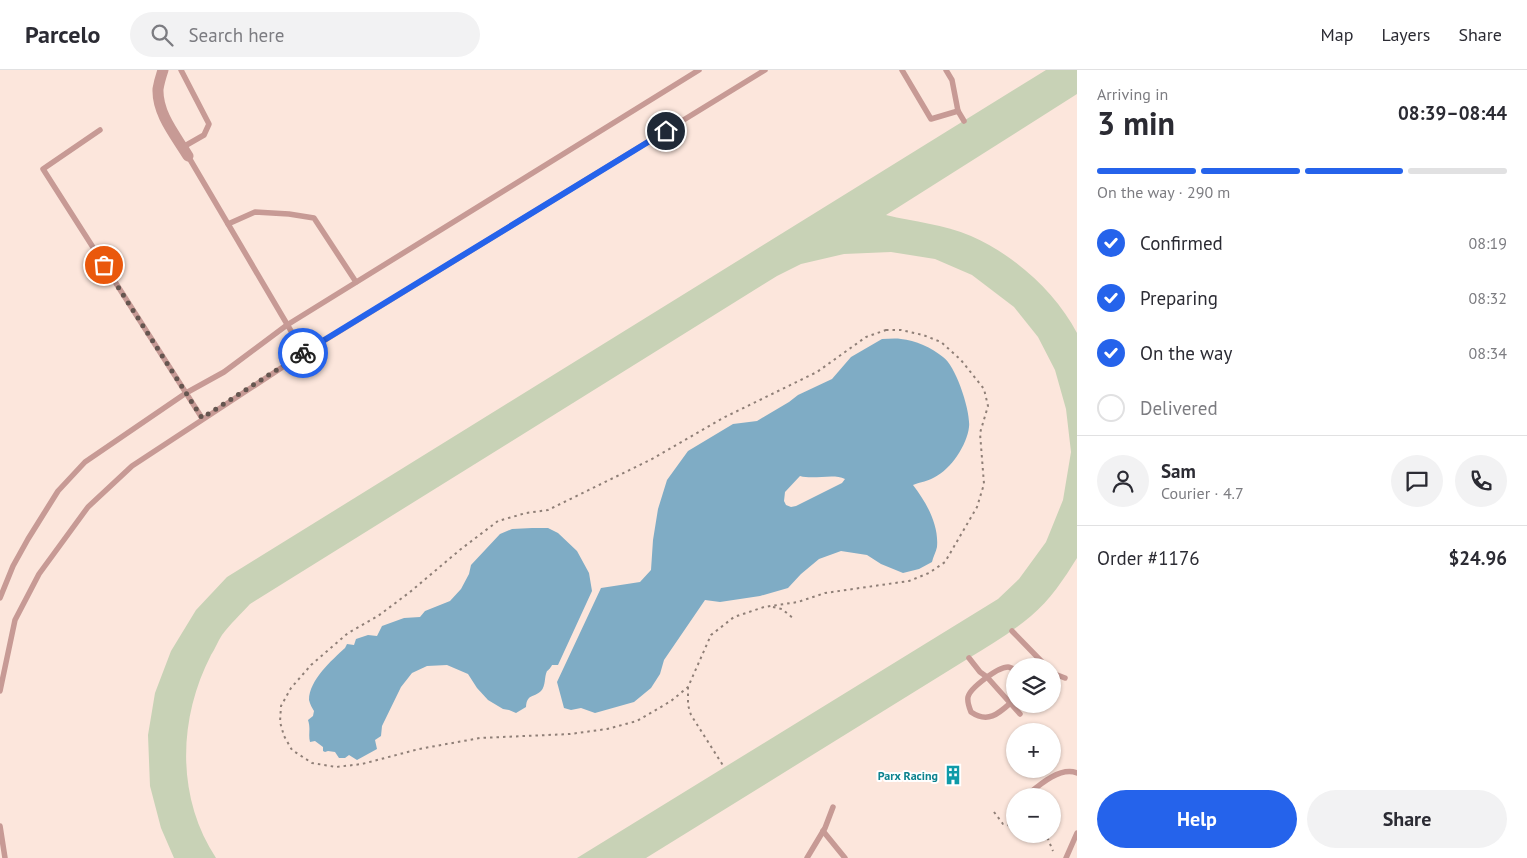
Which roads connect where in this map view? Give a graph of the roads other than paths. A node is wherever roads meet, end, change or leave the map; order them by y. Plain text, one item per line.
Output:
1 (163, 70) edge
2 (181, 70) edge
3 (699, 70) edge
4 (765, 70) edge
5 (902, 70) edge
6 (946, 70) edge
7 (958, 110) junction
8 (964, 120) dead end
9 (100, 130) dead end
10 (186, 151) junction
11 (228, 224) junction
12 (356, 282) junction
13 (287, 325) junction
14 (304, 353) junction
15 (186, 393) junction
16 (202, 418) junction
17 (0, 598) edge
18 (1012, 631) dead end
19 (970, 658) dead end
20 (1038, 658) edge
21 (1006, 668) edge
22 (1061, 676) edge
23 (987, 678) junction
24 (1065, 678) dead end
25 (0, 691) edge
26 (1006, 695) edge
27 (1006, 706) edge
28 (1077, 773) edge
29 (1036, 788) edge
30 (833, 807) dead end
31 (0, 826) edge
32 (823, 831) junction
33 (1077, 833) edge
34 (5, 858) edge
35 (807, 858) edge
36 (845, 858) edge
37 (1066, 858) edge

1 - 10 street
2 - 10 lane
3 - 12 lane
4 - 14 lane
5 - 7 lane
6 - 7 lane
7 - 8 lane
9 - 15 lane
10 - 11 lane
11 - 12 lane
11 - 13 lane
12 - 13 lane
13 - 14 lane
13 - 15 lane
14 - 16 lane
15 - 16 lane
15 - 17 lane
16 - 25 lane
18 - 20 lane
19 - 23 lane
21 - 23 lane
22 - 24 lane
23 - 26 lane
23 - 27 lane
28 - 29 lane
30 - 32 lane
31 - 34 lane
32 - 35 lane
32 - 36 lane
33 - 37 lane

